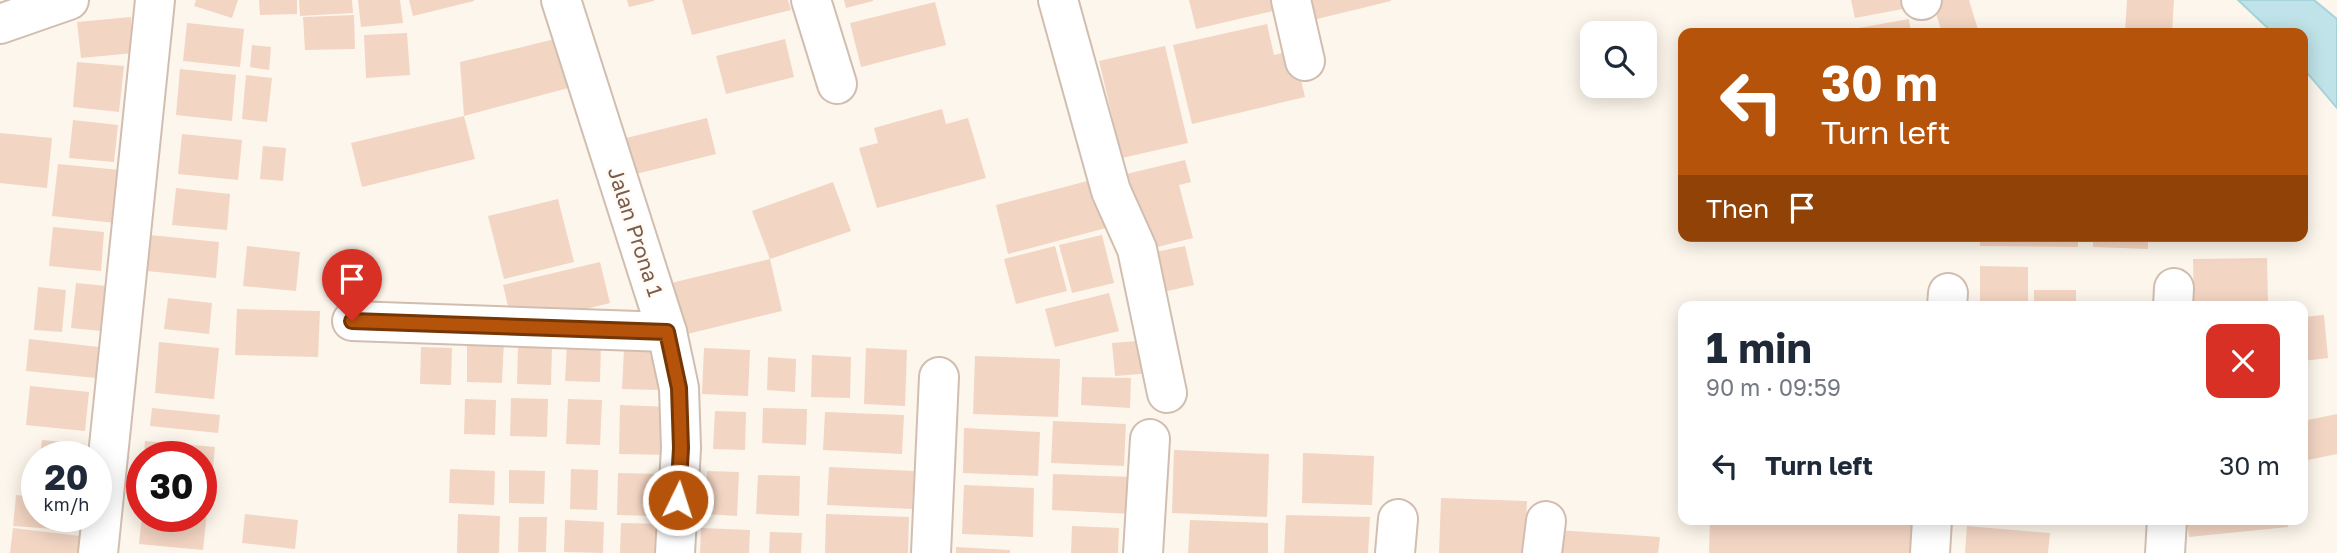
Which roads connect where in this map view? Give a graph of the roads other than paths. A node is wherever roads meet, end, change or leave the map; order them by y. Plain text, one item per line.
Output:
1 (69, 0) edge
2 (155, 0) edge
3 (561, 0) edge
4 (811, 0) edge
5 (1058, 0) edge
6 (1291, 0) edge
7 (0, 24) edge
8 (1305, 61) dead end
9 (838, 84) dead end
10 (352, 321) dead end
11 (667, 332) junction
12 (939, 377) dead end
13 (1167, 393) dead end
14 (1150, 439) dead end
15 (1932, 525) edge
16 (2166, 525) edge
17 (98, 553) edge
18 (675, 553) edge
19 (931, 553) edge
20 (1143, 553) edge
21 (1930, 553) edge
22 (2165, 553) edge

1 - 7 street
2 - 17 street
3 - 11 street, Jalan Prona 1
4 - 9 street
5 - 13 street
6 - 8 street
10 - 11 street
11 - 18 street, Jalan Prona 1
12 - 19 street
14 - 20 street
15 - 21 street
16 - 22 street

